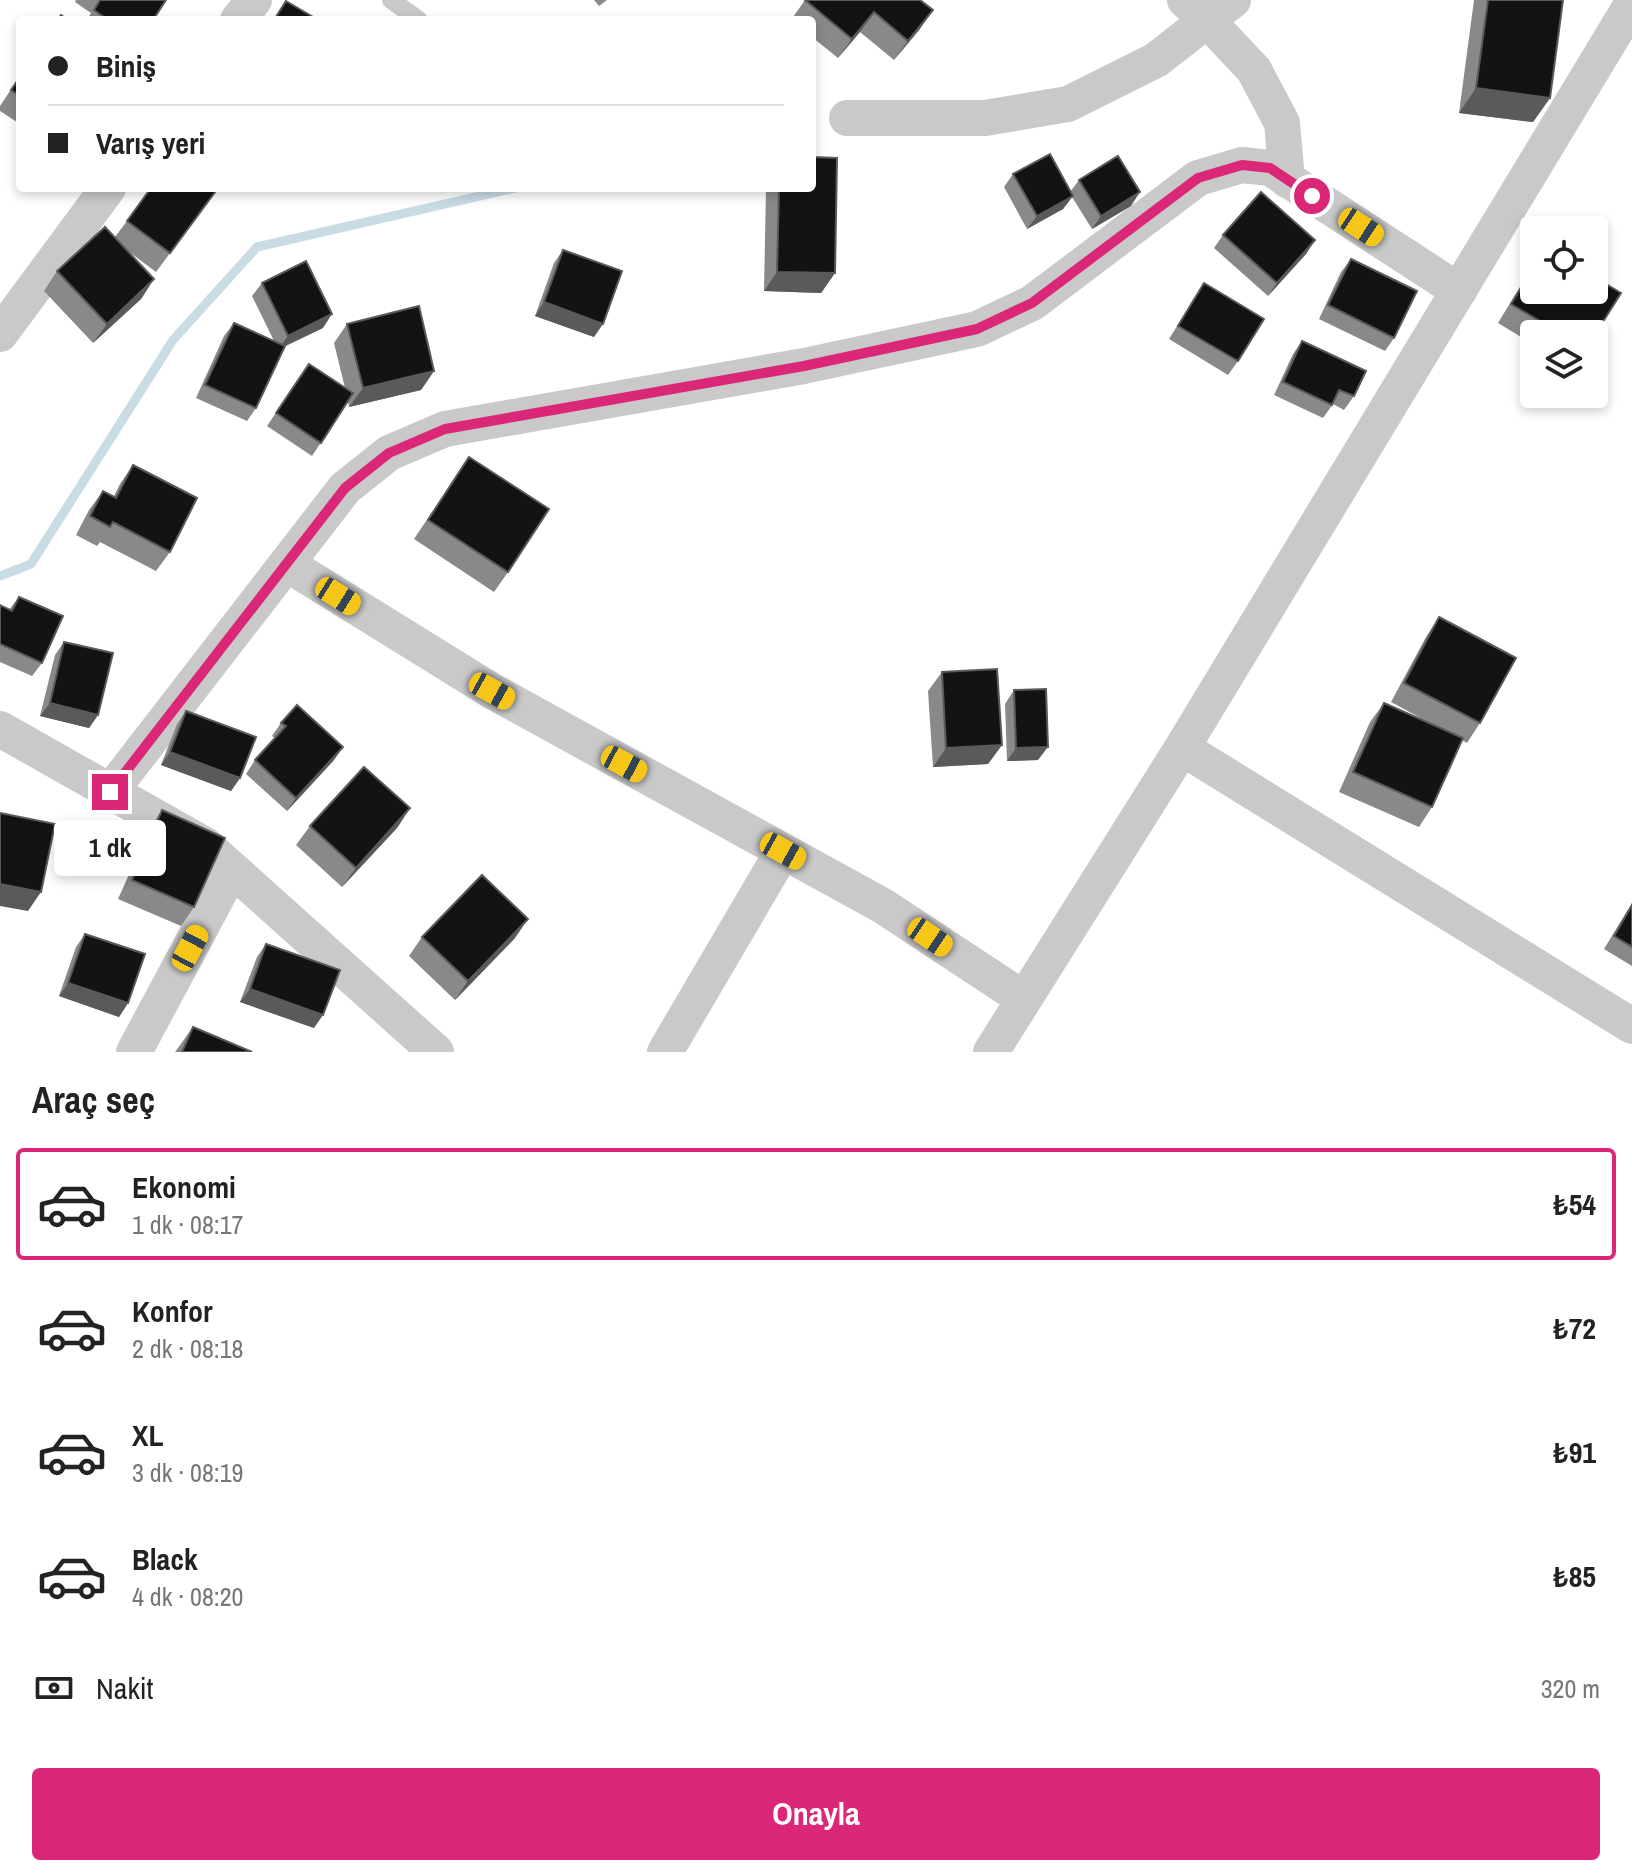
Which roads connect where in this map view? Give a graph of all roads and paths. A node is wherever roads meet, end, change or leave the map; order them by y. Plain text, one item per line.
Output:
1 (254, 0) edge
2 (391, 0) edge
3 (1209, 7) edge
4 (241, 16) edge
5 (413, 16) edge
6 (1627, 27) edge
7 (847, 118) dead end
8 (1287, 180) junction
9 (105, 192) edge
10 (1459, 291) junction
11 (0, 334) edge
12 (287, 564) junction
13 (0, 729) edge
14 (1182, 748) junction
15 (110, 792) junction
16 (783, 851) junction
17 (232, 869) junction
18 (1024, 999) junction
19 (1632, 1026) edge
20 (134, 1052) edge
21 (436, 1052) edge
22 (665, 1052) edge
23 (991, 1052) edge

1 - 4 street
2 - 5 lane
3 - 7 street
3 - 8 street
6 - 10 street
8 - 10 street
8 - 12 street
9 - 11 street
10 - 14 street
12 - 15 street
12 - 16 street
13 - 15 street
14 - 18 street
14 - 19 street
15 - 17 street
16 - 18 street
16 - 22 street
17 - 20 street
17 - 21 street
18 - 23 street

